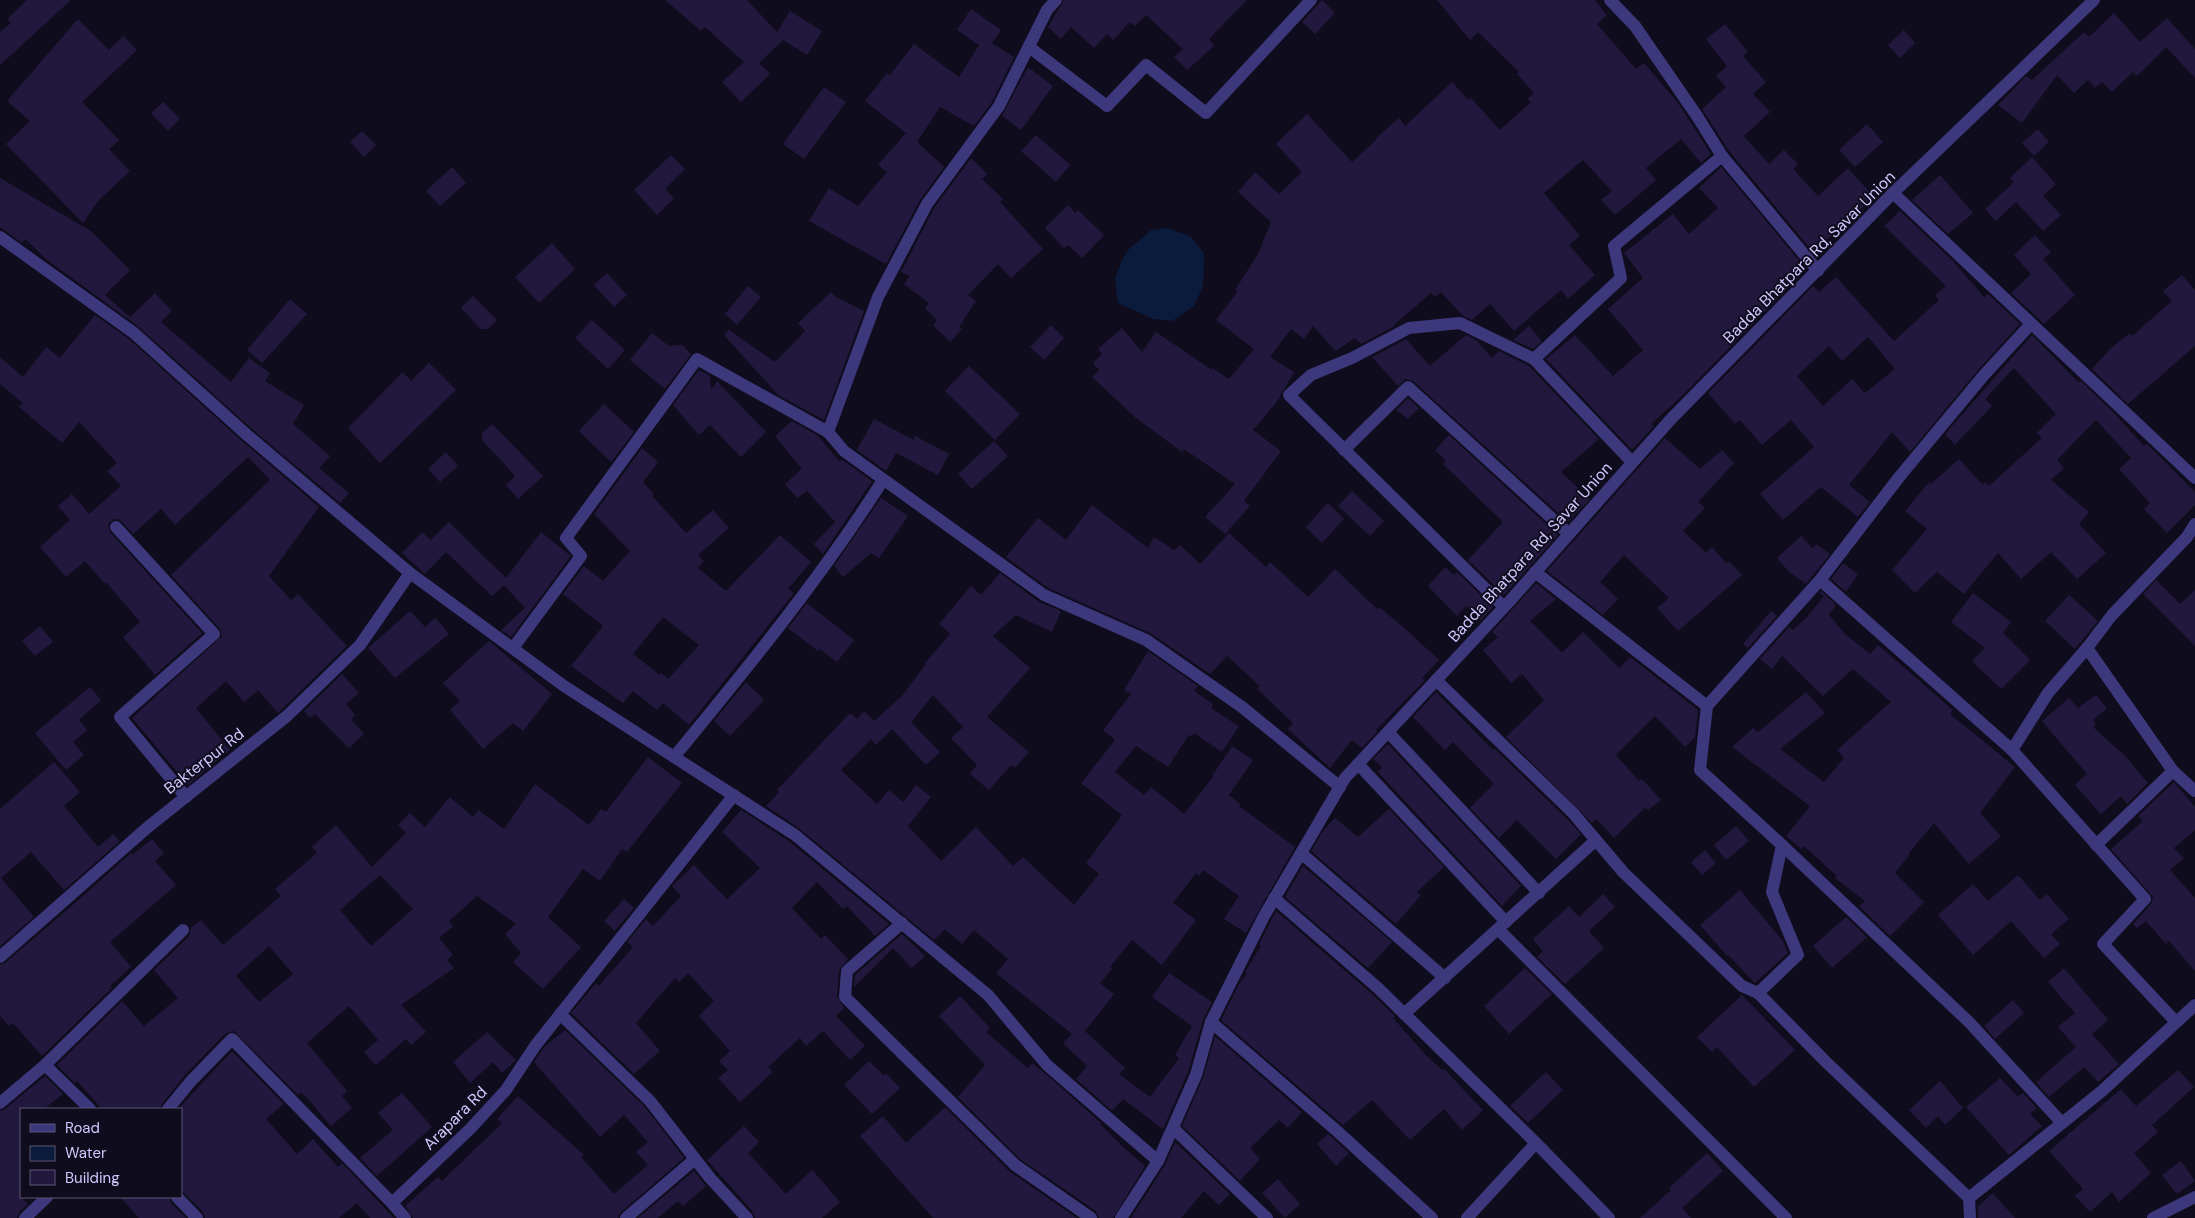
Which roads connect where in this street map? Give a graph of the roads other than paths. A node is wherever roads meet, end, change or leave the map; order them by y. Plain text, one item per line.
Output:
1 (1056, 0) edge
2 (1311, 0) edge
3 (1610, 0) edge
4 (2094, 0) edge
5 (1029, 47) junction
6 (1722, 156) junction
7 (1893, 193) junction
8 (0, 237) edge
9 (1818, 271) junction
10 (2030, 325) junction
11 (1534, 359) junction
12 (828, 432) junction
13 (1344, 450) junction
14 (1632, 462) junction
15 (2195, 478) edge
16 (883, 480) junction
17 (2195, 524) edge
18 (116, 527) dead end
19 (1569, 534) junction
20 (1535, 572) junction
21 (410, 573) junction
22 (1820, 580) junction
23 (1504, 607) junction
24 (513, 648) junction
25 (2087, 648) junction
26 (1436, 680) junction
27 (1707, 706) junction
28 (1388, 732) junction
29 (2012, 750) junction
30 (674, 757) junction
31 (1358, 764) junction
32 (2173, 771) junction
33 (1340, 787) junction
34 (2195, 792) edge
35 (734, 795) junction
36 (186, 797) junction
37 (1596, 840) junction
38 (1782, 845) junction
39 (2096, 846) junction
40 (1301, 853) junction
41 (1539, 892) junction
42 (1274, 898) junction
43 (902, 923) junction
44 (1502, 926) junction
45 (183, 930) dead end
46 (0, 957) edge
47 (1444, 978) junction
48 (1758, 992) junction
49 (2195, 1005) edge
50 (560, 1014) junction
51 (1404, 1014) junction
52 (1211, 1022) junction
53 (2176, 1022) junction
54 (45, 1065) junction
55 (0, 1102) edge
56 (89, 1108) edge
57 (169, 1108) edge
58 (2062, 1123) junction
59 (1173, 1128) junction
60 (1536, 1143) junction
61 (695, 1160) junction
62 (1158, 1160) junction
63 (2195, 1197) edge
64 (46, 1198) edge
65 (178, 1198) edge
66 (1969, 1198) junction
67 (392, 1203) junction
68 (25, 1218) edge
69 (197, 1218) edge
70 (405, 1218) edge
71 (626, 1218) edge
72 (747, 1218) edge
73 (1091, 1218) edge
74 (1120, 1218) edge
75 (1267, 1218) edge
76 (1432, 1218) edge
77 (1467, 1218) edge
78 (1608, 1218) edge
79 (1786, 1218) edge
80 (1970, 1218) edge
81 (2153, 1218) edge

1 - 5 street
2 - 5 street
3 - 6 street
4 - 7 street, Badda Bhatpara Rd, Savar Union
5 - 12 street
6 - 9 street
6 - 11 street
7 - 9 street, Badda Bhatpara Rd, Savar Union
7 - 10 street
8 - 21 street
9 - 14 street, Badda Bhatpara Rd, Savar Union
10 - 15 street
10 - 22 street
11 - 13 street
11 - 14 street
12 - 16 street
12 - 24 street
13 - 19 street
13 - 23 street
14 - 19 street, Badda Bhatpara Rd, Savar Union
16 - 30 street
16 - 33 street
17 - 25 street
18 - 36 street
19 - 20 street, Badda Bhatpara Rd, Savar Union
20 - 23 street, Badda Bhatpara Rd, Savar Union
20 - 27 street
21 - 24 street
21 - 36 street, Bakterpur Rd
22 - 27 street
22 - 29 street
23 - 26 street, Badda Bhatpara Rd, Savar Union
24 - 30 street
25 - 29 street
25 - 32 street
26 - 28 street, Badda Bhatpara Rd, Savar Union
26 - 37 street
27 - 38 street
28 - 31 street, Badda Bhatpara Rd, Savar Union
28 - 41 street
29 - 39 street
30 - 35 street
31 - 33 street, Badda Bhatpara Rd, Savar Union
31 - 44 street
32 - 34 street
32 - 39 street
33 - 40 street, Badda Bhatpara Rd, Savar Union
35 - 43 street
35 - 50 street, Arapara Rd
36 - 46 street, Bakterpur Rd
37 - 41 street
37 - 48 street
38 - 48 street
38 - 58 street
39 - 53 street
40 - 42 street, Badda Bhatpara Rd, Savar Union
40 - 47 street
41 - 44 street
42 - 51 street
42 - 52 street, Badda Bhatpara Rd, Savar Union
43 - 62 street
43 - 73 street
44 - 47 street
44 - 79 street
45 - 54 street
47 - 51 street
48 - 66 street
49 - 53 street
50 - 61 street
50 - 67 street, Arapara Rd
51 - 60 street
52 - 59 street, Badda Bhatpara Rd, Savar Union
52 - 76 street
53 - 58 street
54 - 55 street
54 - 56 street
57 - 67 street
58 - 66 street
59 - 62 street, Badda Bhatpara Rd, Savar Union
59 - 75 street
60 - 77 street
60 - 78 street
61 - 71 street
61 - 72 street
62 - 74 street, Badda Bhatpara Rd, Savar Union
63 - 81 street
64 - 68 street
65 - 69 street
66 - 80 street
67 - 70 street

